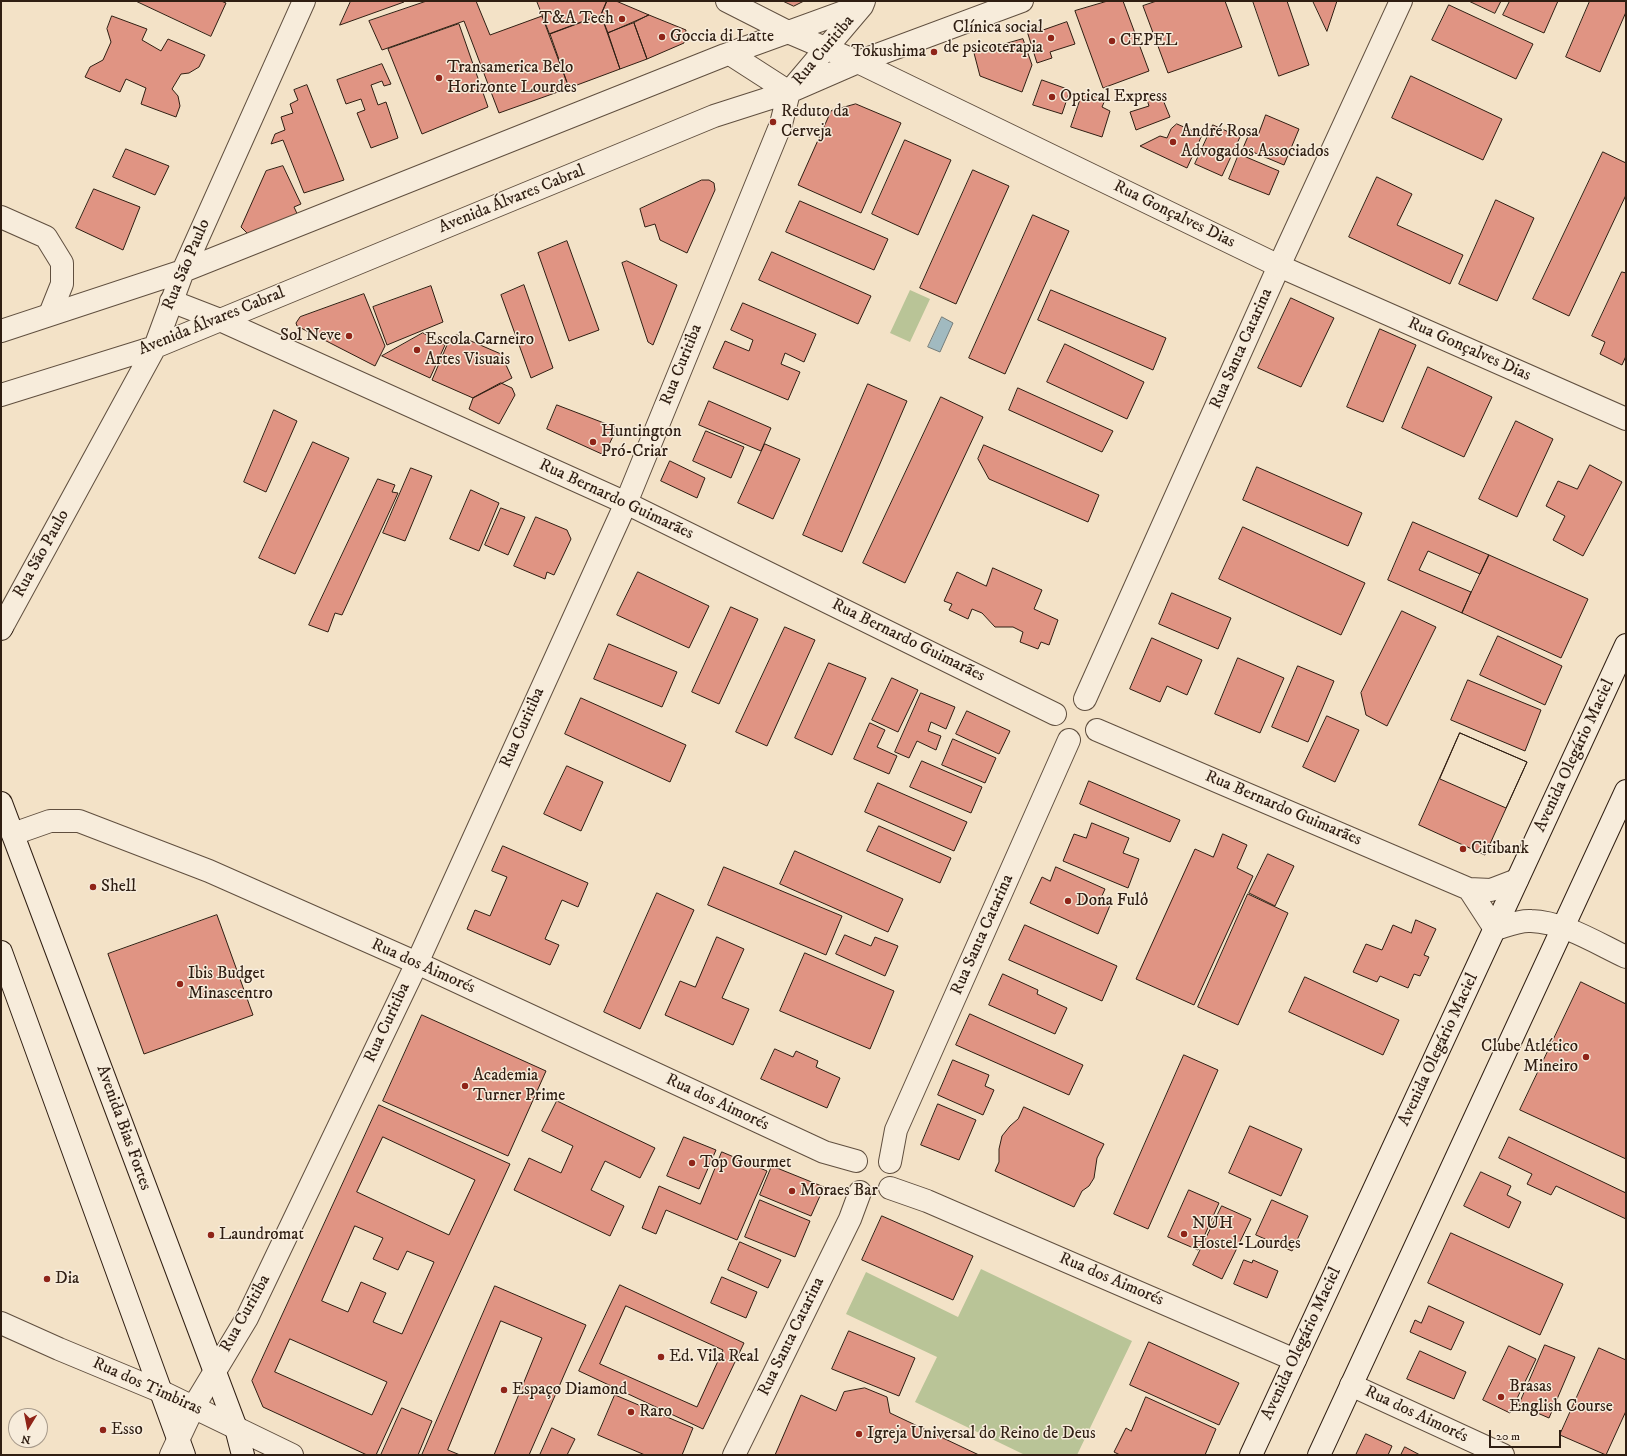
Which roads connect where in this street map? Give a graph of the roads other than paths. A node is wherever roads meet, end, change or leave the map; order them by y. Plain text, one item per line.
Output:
1 (304, 1) edge
2 (727, 1) edge
3 (1022, 1) edge
4 (1401, 1) edge
5 (867, 3) edge
6 (790, 33) junction
7 (827, 47) junction
8 (730, 54) junction
9 (858, 62) junction
10 (789, 92) junction
11 (1, 217) edge
12 (1279, 266) junction
13 (183, 271) junction
14 (171, 301) junction
15 (50, 314) junction
16 (220, 320) junction
17 (1, 331) edge
18 (155, 348) junction
19 (1, 395) edge
20 (1626, 419) edge
21 (626, 503) junction
22 (1, 628) edge
23 (1626, 645) edge
24 (1085, 699) junction
25 (1055, 714) junction
26 (1097, 730) junction
27 (1069, 740) junction
28 (1626, 791) edge
29 (1, 802) edge
30 (13, 834) junction
31 (1517, 880) junction
32 (1469, 889) junction
33 (1562, 927) junction
34 (1495, 930) junction
35 (1, 952) edge
36 (1626, 957) edge
37 (417, 963) junction
38 (854, 1167) junction
39 (888, 1170) junction
40 (865, 1194) junction
41 (1, 1323) edge
42 (1295, 1360) junction
43 (213, 1371) junction
44 (1351, 1385) junction
45 (160, 1390) junction
46 (194, 1406) junction
47 (236, 1428) junction
48 (178, 1450) edge
49 (243, 1455) edge
50 (292, 1455) edge
51 (734, 1455) edge
52 (1251, 1455) edge
53 (1319, 1455) edge
54 (1503, 1455) edge

1 - 13 street, Rua São Paulo
2 - 6 street, Rua Gonçalves Dias
3 - 9 street, Avenida Álvares Cabral
4 - 12 street, Rua Santa Catarina
5 - 6 street
5 - 7 street, Rua Curitiba
6 - 7 street, Rua Gonçalves Dias
6 - 8 street
7 - 9 street, Rua Gonçalves Dias
7 - 10 street, Rua Curitiba
8 - 10 street
8 - 13 street
9 - 10 street, Avenida Álvares Cabral
9 - 12 street, Rua Gonçalves Dias
10 - 16 street, Avenida Álvares Cabral
10 - 21 street, Rua Curitiba
11 - 15 street
12 - 20 street, Rua Gonçalves Dias
12 - 24 street, Rua Santa Catarina
13 - 14 street, Rua São Paulo
13 - 15 street
14 - 16 street, Rua Bernardo Guimarães
14 - 18 street, Rua São Paulo
15 - 17 street
16 - 18 street, Avenida Álvares Cabral
16 - 21 street, Rua Bernardo Guimarães
18 - 19 street, Avenida Álvares Cabral
18 - 22 street, Rua São Paulo
21 - 25 street, Rua Bernardo Guimarães
21 - 37 street, Rua Curitiba
23 - 31 street, Avenida Olegário Maciel
24 - 25 street
24 - 26 street
25 - 27 street
26 - 27 street
26 - 32 street, Rua Bernardo Guimarães
27 - 39 street, Rua Santa Catarina
28 - 33 street
29 - 30 street, Avenida Bias Fortes
30 - 37 street, Rua dos Aimorés
30 - 43 street, Avenida Bias Fortes
31 - 32 street, Rua Bernardo Guimarães
31 - 34 street, Avenida Olegário Maciel
32 - 34 street
33 - 34 street
33 - 36 street
33 - 44 street
34 - 42 street, Avenida Olegário Maciel
35 - 45 street
37 - 38 street, Rua dos Aimorés
37 - 43 street, Rua Curitiba
38 - 39 street
38 - 40 street
39 - 40 street
39 - 42 street, Rua dos Aimorés
40 - 51 street, Rua Santa Catarina
41 - 45 street, Rua dos Timbiras
42 - 52 street, Avenida Olegário Maciel
43 - 46 street, Rua Curitiba
43 - 47 street, Avenida Bias Fortes
44 - 53 street
44 - 54 street, Rua dos Aimorés
45 - 46 street, Rua dos Timbiras
45 - 48 street
46 - 47 street, Rua dos Timbiras
46 - 48 street, Rua Curitiba
47 - 49 street, Avenida Bias Fortes
47 - 50 street, Rua dos Timbiras

